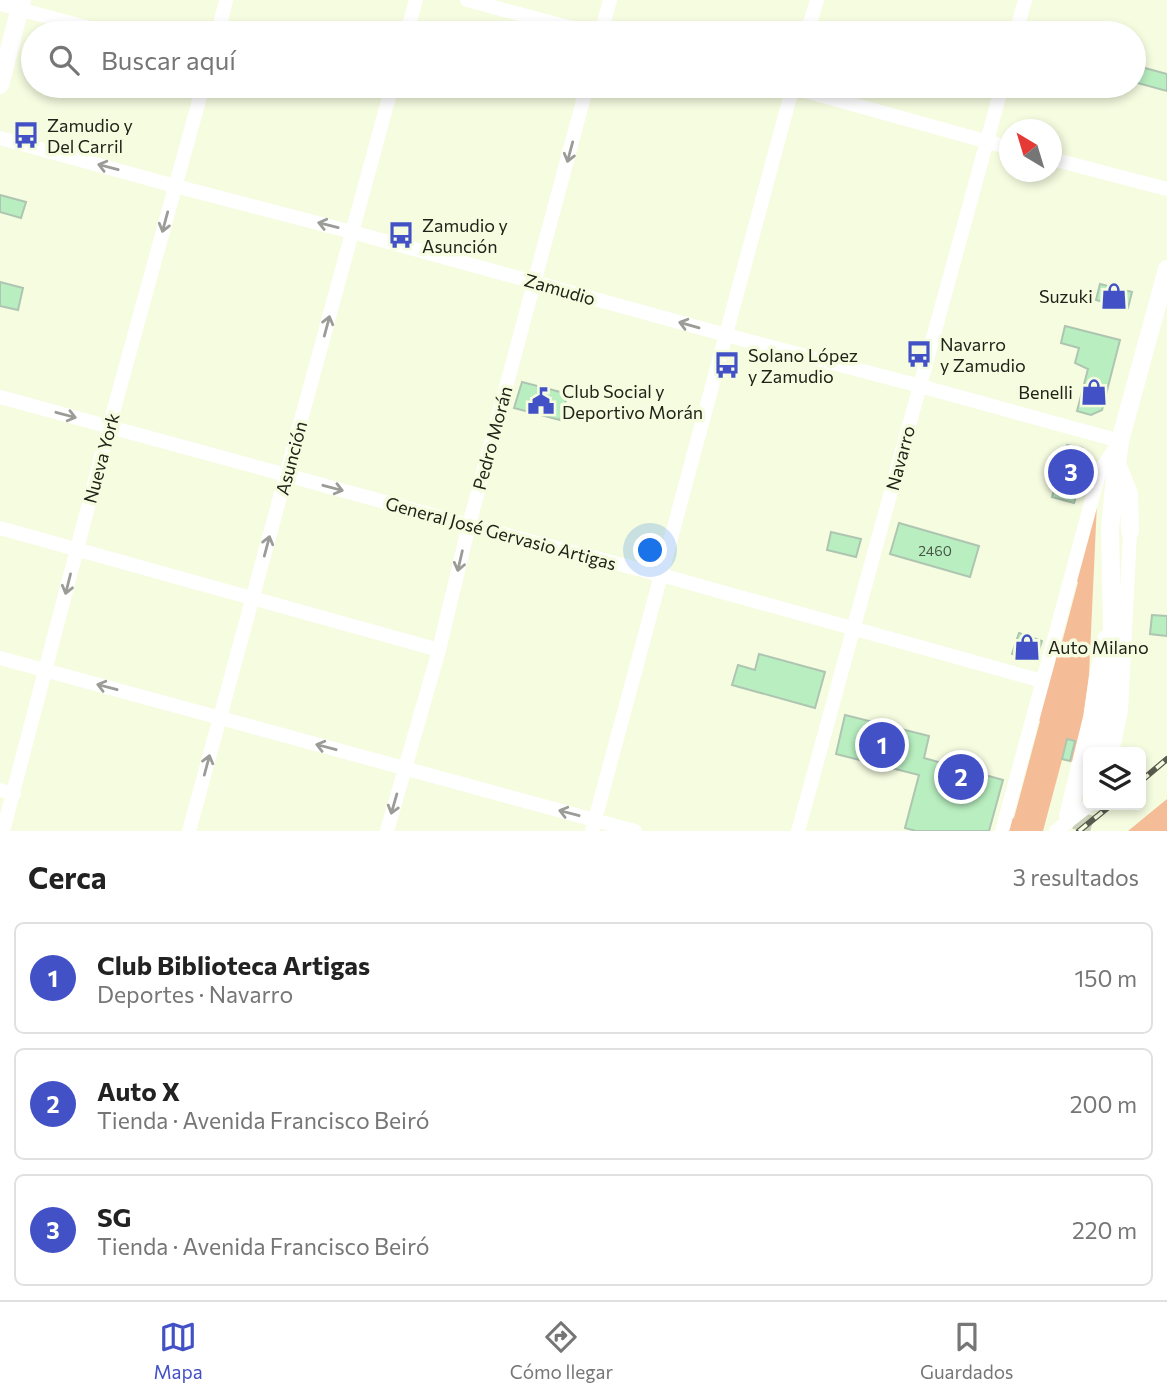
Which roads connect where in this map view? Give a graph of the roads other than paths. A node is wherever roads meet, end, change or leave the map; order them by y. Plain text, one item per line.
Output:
1 (226, 0) edge
2 (416, 0) edge
3 (467, 0) edge
4 (610, 0) edge
5 (817, 0) edge
6 (1025, 0) edge
7 (0, 4) edge
8 (21, 5) edge
9 (71, 21) edge
10 (221, 21) edge
11 (410, 21) edge
12 (546, 21) edge
13 (604, 21) edge
14 (811, 21) edge
15 (1019, 21) edge
16 (0, 85) edge
17 (200, 98) edge
18 (389, 98) edge
19 (584, 98) edge
20 (788, 98) edge
21 (833, 98) edge
22 (999, 98) edge
23 (0, 138) edge
24 (987, 142) junction
25 (999, 145) edge
26 (1062, 162) edge
27 (175, 186) junction
28 (1167, 190) edge
29 (352, 232) junction
30 (1167, 269) edge
31 (535, 281) junction
32 (726, 335) junction
33 (920, 386) junction
34 (0, 397) edge
35 (109, 427) junction
36 (1120, 440) junction
37 (1116, 462) junction
38 (286, 475) junction
39 (469, 524) junction
40 (0, 528) edge
41 (1130, 531) joint
42 (77, 549) junction
43 (661, 575) junction
44 (253, 599) junction
45 (1113, 608) junction
46 (853, 629) junction
47 (439, 650) junction
48 (0, 658) edge
49 (46, 670) junction
50 (1042, 681) junction
51 (220, 718) junction
52 (1102, 747) edge
53 (1113, 747) edge
54 (404, 769) junction
55 (7, 792) edge
56 (1083, 810) edge
57 (1068, 816) dead end
58 (593, 825) edge
59 (4, 831) edge
60 (189, 831) edge
61 (387, 831) edge
62 (635, 831) edge
63 (798, 831) edge
64 (1002, 831) edge
65 (1056, 831) edge

1 - 10 street
2 - 11 street
3 - 12 street
4 - 13 street
5 - 14 street
6 - 15 street
7 - 8 street
8 - 9 street
8 - 16 main road
17 - 27 street, Nueva York
18 - 29 street, Asunción
19 -> 31 street, Pedro Morán
20 - 32 street
21 - 24 street
22 - 24 street, Navarro
27 -> 23 street, Zamudio
24 - 25 street
24 - 33 street, Navarro
26 - 28 street
29 -> 27 street, Zamudio
27 -> 35 street, Nueva York
29 - 31 street, Zamudio
38 -> 29 street, Asunción
30 - 36 main road
32 -> 31 street, Zamudio
31 - 39 street, Pedro Morán
32 - 33 street, Zamudio
32 - 43 street
33 - 36 street, Zamudio
33 - 46 street, Navarro
34 -> 35 street, General José Gervasio Artigas
35 - 38 street, General José Gervasio Artigas
35 - 42 street, Nueva York
36 - 37 main road
36 - 50 street
37 - 41 main road
37 - 45 main road
38 -> 39 street, General José Gervasio Artigas
44 -> 38 street, Asunción
39 - 43 street, General José Gervasio Artigas
39 -> 47 street, Pedro Morán
40 - 42 street
41 - 53 street
42 - 44 street
42 -> 49 street, Nueva York
43 - 46 street, General José Gervasio Artigas
43 - 58 street
44 - 47 street
44 - 51 street, Asunción
45 - 52 main road
45 - 57 main road
46 - 50 street, General José Gervasio Artigas
46 - 63 street, Navarro
47 - 54 street, Pedro Morán
48 - 49 street
51 -> 49 street
49 - 55 street, Nueva York
50 - 64 street
54 -> 51 street
60 -> 51 street, Asunción
58 -> 54 street
54 -> 61 street, Pedro Morán
55 - 59 street, Nueva York
56 - 65 street
58 - 62 street

